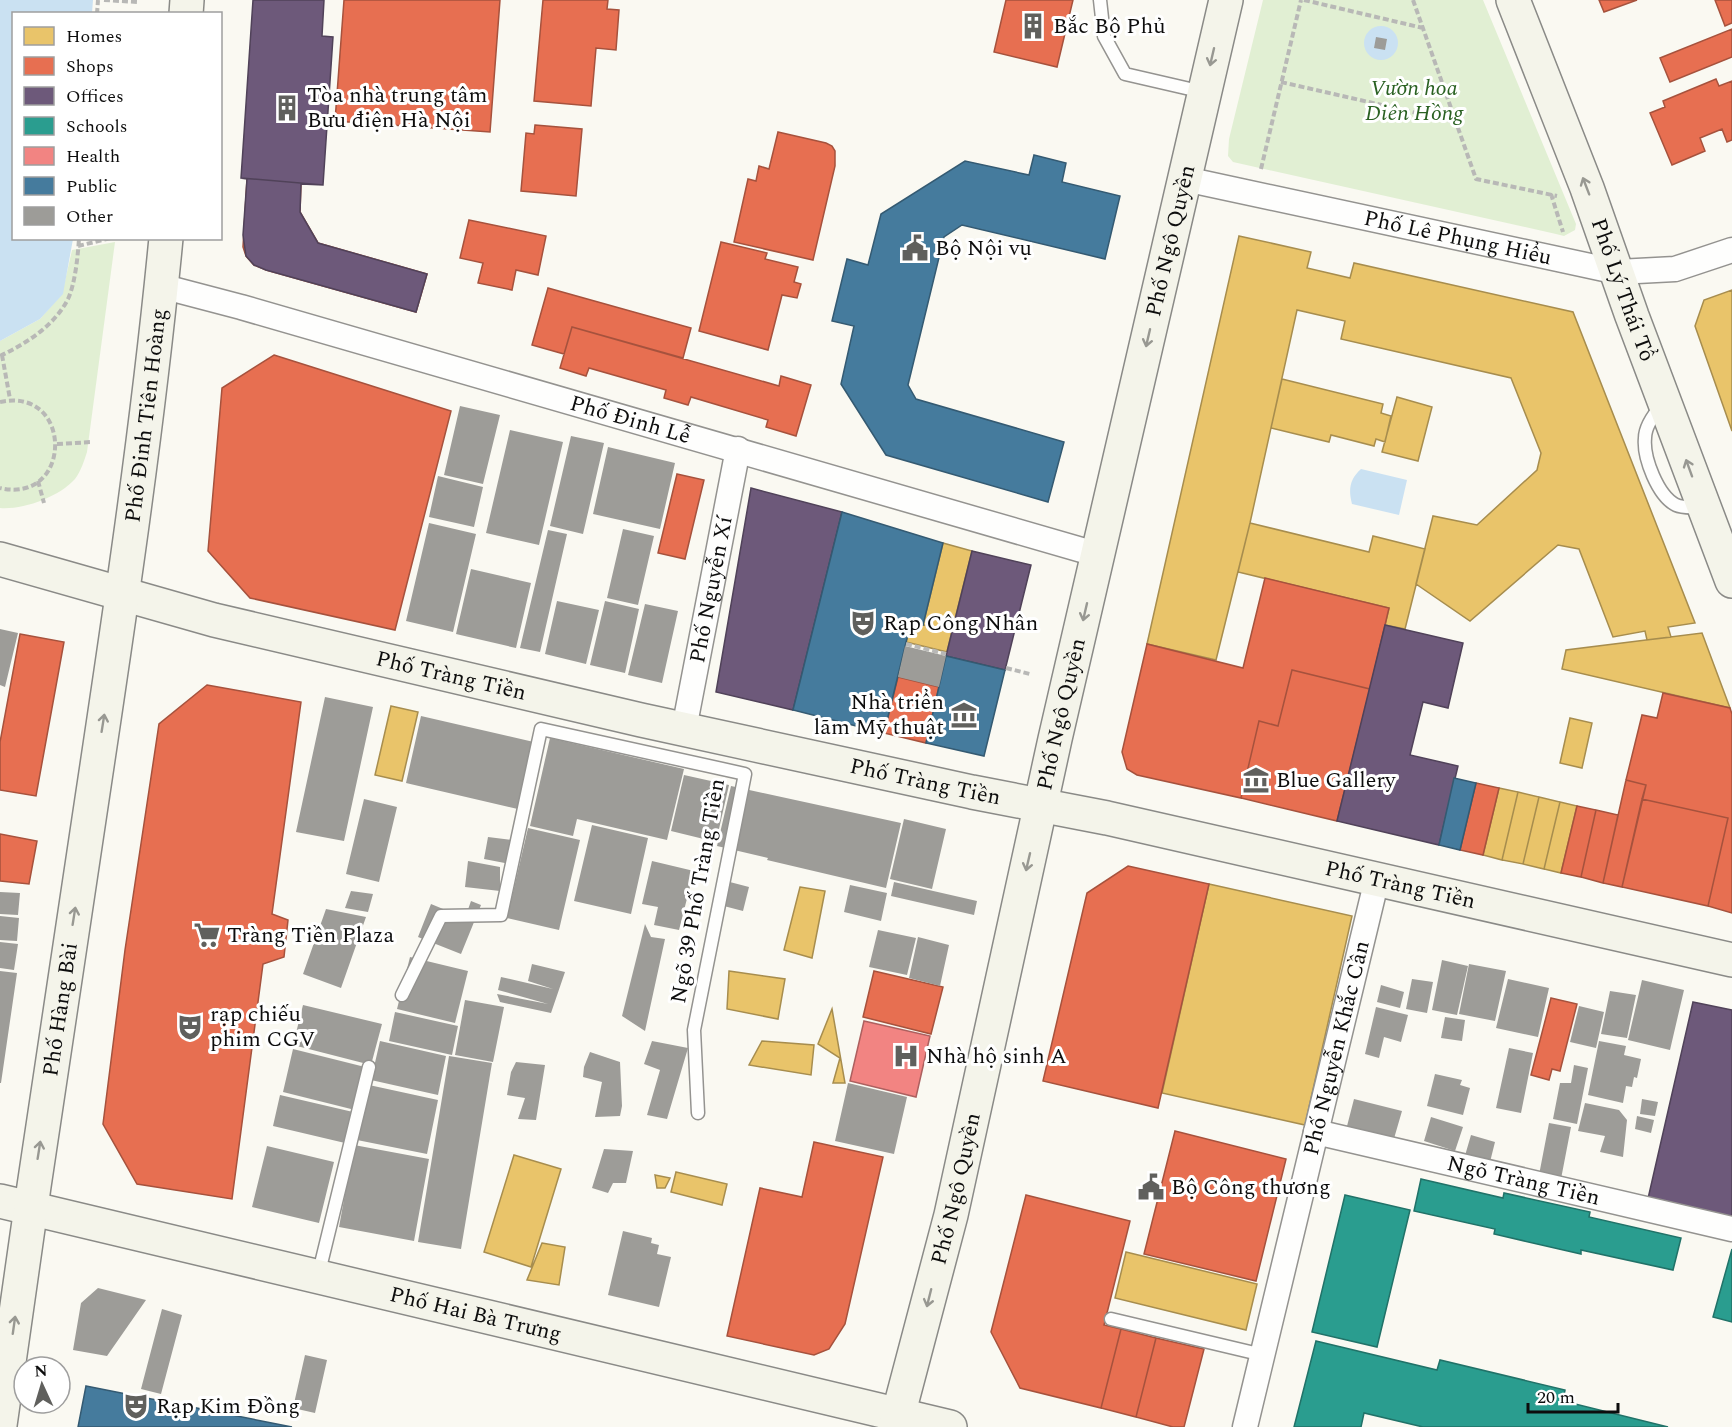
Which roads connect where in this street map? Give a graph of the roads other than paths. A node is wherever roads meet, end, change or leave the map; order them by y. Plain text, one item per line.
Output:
1 (1100, 0) edge
2 (1226, 0) edge
3 (1513, 0) edge
4 (1204, 92) junction
5 (1185, 179) junction
6 (166, 240) edge
7 (1732, 250) edge
8 (1618, 272) junction
9 (161, 286) junction
10 (738, 449) junction
11 (1099, 555) junction
12 (0, 559) edge
13 (1732, 581) edge
14 (122, 593) junction
15 (684, 729) junction
16 (1041, 805) junction
17 (1377, 879) junction
18 (1732, 960) edge
19 (402, 995) dead end
20 (369, 1067) dead end
21 (698, 1113) dead end
22 (1316, 1132) junction
23 (15, 1204) edge
24 (1732, 1228) edge
25 (317, 1277) junction
26 (1111, 1319) dead end
27 (1263, 1355) junction
28 (896, 1421) edge
29 (0, 1425) edge
30 (950, 1427) edge
31 (1245, 1427) edge

1 - 4 lane
2 -> 4 street, Phố Ngô Quyền
8 -> 3 street, Phố Lý Thái Tổ
4 - 5 street, Phố Ngô Quyền
5 - 8 street, Phố Lê Phụng Hiểu
5 -> 11 street, Phố Ngô Quyền
6 - 9 street, Phố Đinh Tiên Hoàng
7 - 8 street, Phố Lê Phụng Hiểu
8 - 13 street, Phố Lý Thái Tổ
9 - 10 street, Phố Đinh Lễ
9 - 14 street, Phố Đinh Tiên Hoàng
10 - 11 street, Phố Đinh Lễ
10 - 15 street, Phố Nguyễn Xí
11 -> 16 street, Phố Ngô Quyền
12 - 14 street, Phố Tràng Tiền
14 - 15 street, Phố Tràng Tiền
23 -> 14 street, Phố Hàng Bài
15 - 16 street, Phố Tràng Tiền
16 - 17 street, Phố Tràng Tiền
16 -> 28 street, Phố Ngô Quyền
17 - 18 street, Phố Tràng Tiền
17 - 22 street, Phố Nguyễn Khắc Cần
19 - 21 lane, Ngõ 39 Phố Tràng Tiền
20 - 25 lane
22 - 24 street, Ngõ Tràng Tiền
22 - 27 street, Phố Nguyễn Khắc Cần
23 - 25 street, Phố Hai Bà Trưng
29 -> 23 street, Phố Hàng Bài
25 - 28 street, Phố Hai Bà Trưng
26 - 27 lane
27 - 31 street, Phố Nguyễn Khắc Cần
28 - 30 street, Phố Hai Bà Trưng

